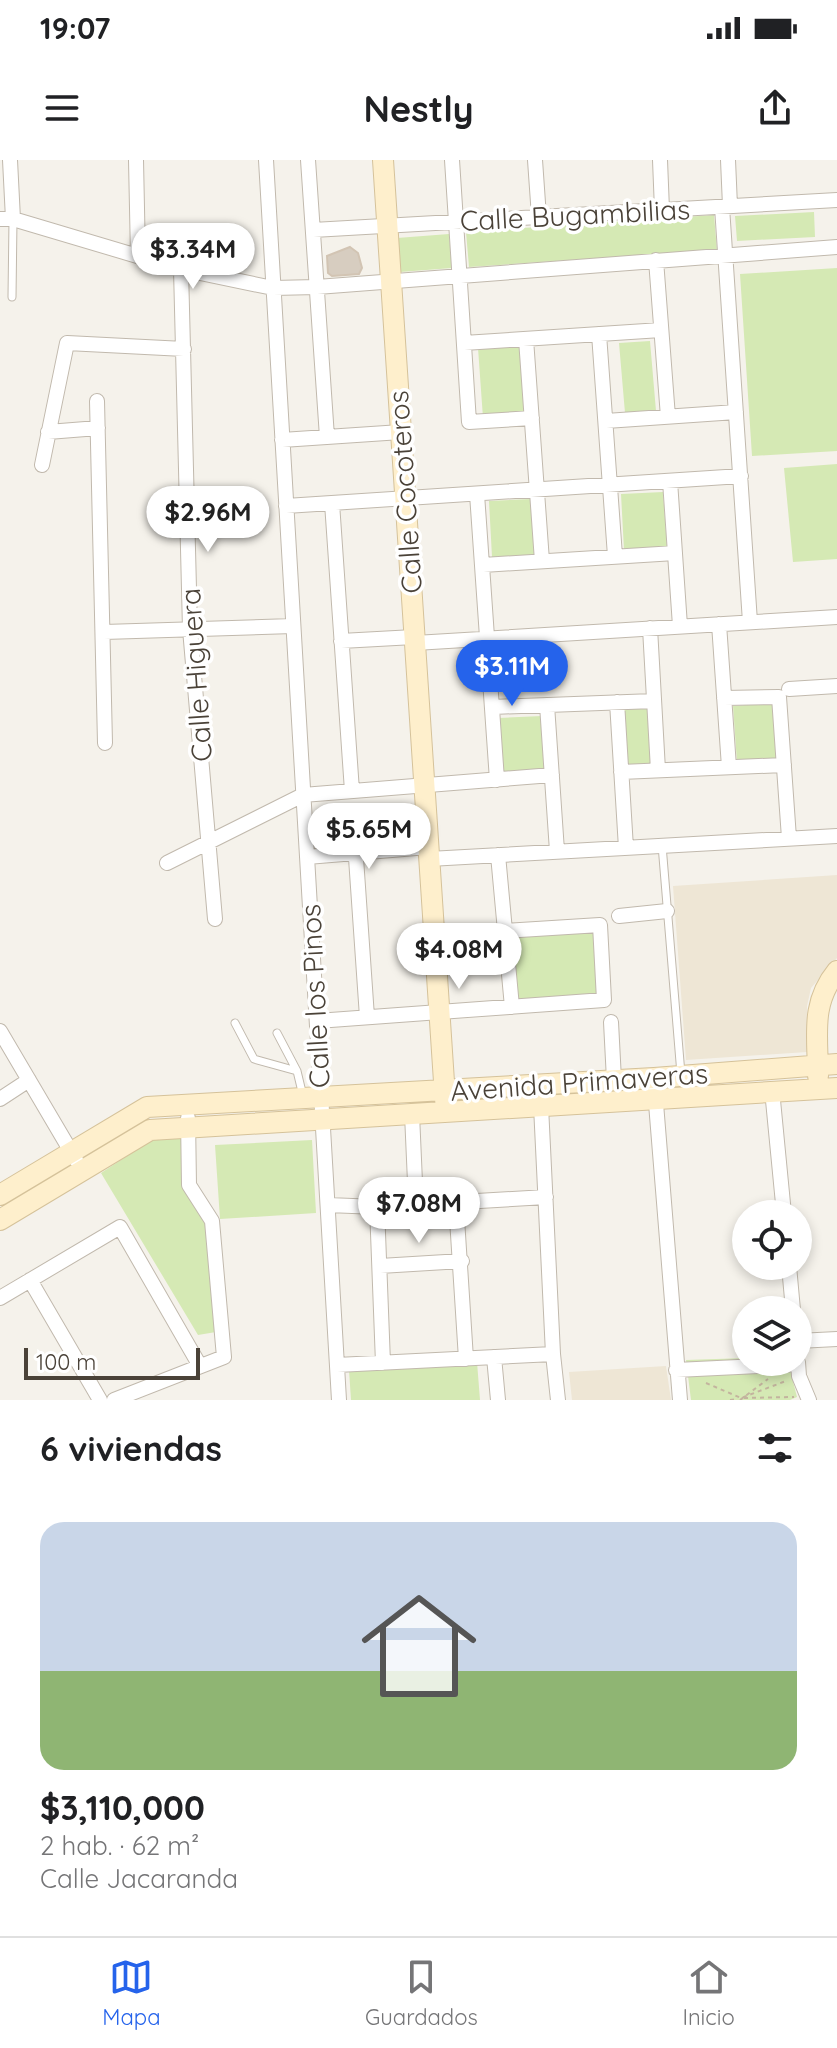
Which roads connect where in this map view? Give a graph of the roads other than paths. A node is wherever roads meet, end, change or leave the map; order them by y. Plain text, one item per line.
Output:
1 (10, 160) edge
2 (136, 160) edge
3 (266, 160) edge
4 (308, 160) edge
5 (383, 160) edge
6 (452, 160) edge
7 (535, 160) edge
8 (660, 160) edge
9 (728, 160) edge
10 (837, 200) edge
11 (726, 206) junction
12 (662, 210) junction
13 (539, 217) junction
14 (6, 219) edge
15 (456, 222) junction
16 (388, 226) junction
17 (313, 230) junction
18 (837, 247) edge
19 (726, 255) junction
20 (138, 256) junction
21 (656, 260) junction
22 (181, 269) junction
23 (460, 275) junction
24 (390, 280) junction
25 (317, 287) junction
26 (273, 288) junction
27 (12, 297) dead end
28 (661, 330) junction
29 (599, 334) junction
30 (526, 339) junction
31 (464, 343) junction
32 (184, 349) junction
33 (97, 401) dead end
34 (736, 412) junction
35 (668, 417) junction
36 (532, 418) junction
37 (606, 421) junction
38 (98, 428) junction
39 (48, 432) junction
40 (401, 432) junction
41 (327, 437) junction
42 (282, 440) junction
43 (42, 465) dead end
44 (741, 476) junction
45 (670, 481) junction
46 (610, 485) junction
47 (537, 490) junction
48 (477, 494) junction
49 (405, 498) junction
50 (332, 503) junction
51 (286, 506) junction
52 (675, 553) junction
53 (615, 556) junction
54 (542, 561) junction
55 (483, 565) junction
56 (837, 617) edge
57 (750, 622) junction
58 (719, 624) junction
59 (293, 626) junction
60 (680, 626) junction
61 (650, 628) junction
62 (190, 629) junction
63 (104, 632) junction
64 (488, 639) junction
65 (414, 640) junction
66 (341, 641) junction
67 (837, 686) edge
68 (784, 693) junction
69 (724, 698) junction
70 (654, 701) junction
71 (617, 702) junction
72 (547, 705) junction
73 (493, 707) junction
74 (105, 743) dead end
75 (784, 765) junction
76 (729, 767) junction
77 (658, 770) junction
78 (621, 772) junction
79 (552, 775) junction
80 (497, 780) junction
81 (424, 785) junction
82 (352, 791) junction
83 (303, 795) junction
84 (837, 836) edge
85 (789, 838) junction
86 (208, 841) junction
87 (662, 845) junction
88 (626, 848) junction
89 (557, 851) junction
90 (350, 853) junction
91 (429, 853) junction
92 (498, 855) junction
93 (307, 857) junction
94 (167, 863) dead end
95 (667, 911) junction
96 (619, 916) dead end
97 (215, 919) dead end
98 (505, 931) junction
99 (837, 971) edge
100 (512, 1007) junction
101 (439, 1012) junction
102 (367, 1017) junction
103 (317, 1021) junction
104 (611, 1022) dead end
105 (235, 1023) dead end
106 (0, 1031) edge
107 (277, 1033) dead end
108 (827, 1064) edge
109 (297, 1071) junction
110 (681, 1076) junction
111 (29, 1080) junction
112 (614, 1080) junction
113 (655, 1088) junction
114 (827, 1088) edge
115 (772, 1090) junction
116 (445, 1091) junction
117 (312, 1097) junction
118 (0, 1099) edge
119 (187, 1103) junction
120 (541, 1106) junction
121 (446, 1112) junction
122 (412, 1114) junction
123 (323, 1121) junction
124 (188, 1128) junction
125 (77, 1161) junction
126 (0, 1195) edge
127 (546, 1197) junction
128 (783, 1200) edge
129 (456, 1203) junction
130 (328, 1205) junction
131 (416, 1205) junction
132 (377, 1207) junction
133 (0, 1220) edge
134 (462, 1261) junction
135 (380, 1266) junction
136 (30, 1280) junction
137 (0, 1298) edge
138 (837, 1339) edge
139 (812, 1340) edge
140 (553, 1354) junction
141 (494, 1357) junction
142 (466, 1359) junction
143 (383, 1363) junction
144 (337, 1365) junction
145 (200, 1366) junction
146 (732, 1369) edge
147 (676, 1370) junction
148 (799, 1376) edge
149 (805, 1399) edge
150 (100, 1400) edge
151 (114, 1400) edge
152 (338, 1400) edge
153 (498, 1400) edge
154 (558, 1400) edge
155 (680, 1400) edge

1 - 14 street
2 - 20 street
3 - 26 street, Calle los Pinos
4 - 17 street
5 - 16 street, Calle Cocoteros
6 - 15 street
7 - 13 street
8 - 12 street
9 - 11 street
10 - 11 street, Calle Bugambilias
11 - 12 street, Calle Bugambilias
11 - 19 street
12 - 13 street, Calle Bugambilias
13 - 15 street, Calle Bugambilias
14 - 20 street
14 - 27 lane
15 - 16 street, Calle Bugambilias
15 - 23 street
16 - 17 street, Calle Bugambilias
16 - 24 street, Calle Cocoteros
17 - 25 street
18 - 19 street
19 - 21 street
19 - 34 street
20 - 22 street
21 - 23 street
21 - 28 street
22 - 26 street
22 - 32 street, Calle Higuera
23 - 24 street
23 - 31 street
24 - 25 street
24 - 40 street, Calle Cocoteros
25 - 26 street
25 - 41 street
26 - 42 street, Calle los Pinos
28 - 29 street
28 - 35 street
29 - 30 street
29 - 37 street
30 - 31 street
30 - 36 street
31 - 36 street
32 - 39 street
32 - 62 street, Calle Higuera
33 - 38 street
34 - 35 street
34 - 44 street
35 - 37 street
36 - 47 street
37 - 46 street
38 - 39 street
38 - 63 street
39 - 43 street
40 - 41 street
40 - 49 street, Calle Cocoteros
41 - 42 street
42 - 51 street, Calle los Pinos
44 - 45 street
44 - 57 street
45 - 46 street
45 - 52 street
46 - 47 street
46 - 53 street
47 - 48 street
47 - 54 street
48 - 49 street
48 - 55 street
49 - 50 street
49 - 65 street, Calle Cocoteros
50 - 51 street
50 - 66 street
51 - 59 street, Calle los Pinos
52 - 53 street
52 - 60 street
53 - 54 street
54 - 55 street
55 - 64 street
56 - 57 street
57 - 58 street
58 - 60 street
58 - 69 street
59 - 62 street
59 - 83 street, Calle los Pinos
60 - 61 street
61 - 64 street
61 - 70 street
62 - 63 street
62 - 86 street, Calle Higuera
63 - 74 street
64 - 65 street
64 - 73 street
65 - 66 street
65 - 81 street, Calle Cocoteros
66 - 82 street
67 - 68 street
68 - 69 street
68 - 75 street
69 - 76 street
70 - 71 street
70 - 77 street
71 - 72 street
71 - 78 street
72 - 73 street
72 - 79 street
73 - 80 street
75 - 76 street
75 - 85 street
76 - 77 street
77 - 78 street
78 - 88 street
79 - 80 street
79 - 89 street
80 - 81 street
81 - 82 street
81 - 91 street, Calle Cocoteros
82 - 83 street
83 - 86 street
83 - 93 street, Calle los Pinos
84 - 85 street
85 - 87 street
86 - 94 street
86 - 97 street, Calle Higuera
87 - 88 street
87 - 95 lane
88 - 89 street
89 - 92 street
90 - 91 street
90 - 93 street
90 - 102 street
91 - 92 street
91 - 101 street, Calle Cocoteros
92 - 98 street
93 - 103 street, Calle los Pinos
95 - 96 street
95 - 110 lane
98 - 100 street
98 - 100 street
99 - 108 street
100 - 101 street
101 - 102 street
101 - 116 street, Calle Cocoteros
102 - 103 street
103 - 117 street, Calle los Pinos
104 - 112 street
105 - 109 lane
106 - 111 street
107 - 109 lane
108 - 110 street, Avenida Primaveras
108 - 114 street
109 - 117 lane
110 - 113 street, Avenida Primaveras
111 - 118 street
111 - 125 street
112 - 113 street, Avenida Primaveras
112 - 116 street, Avenida Primaveras
113 - 115 street, Avenida Primaveras
113 - 120 street, Avenida Primaveras
113 - 147 street
114 - 115 street, Avenida Primaveras
115 - 128 street
116 - 117 street, Avenida Primaveras
116 - 121 street, Calle Cocoteros
117 - 119 street, Avenida Primaveras
117 - 123 street, Calle los Pinos
119 - 124 street
119 - 125 street, Avenida Primaveras
120 - 121 street, Avenida Primaveras
120 - 127 street
121 - 122 street, Avenida Primaveras
122 - 123 street, Avenida Primaveras
122 - 131 street
123 - 124 street, Avenida Primaveras
123 - 130 street, Calle los Pinos
124 - 125 street, Avenida Primaveras
124 - 145 street
125 - 126 street
125 - 133 street
127 - 129 street
127 - 140 street
129 - 131 street
129 - 134 street
130 - 132 street
130 - 144 street, Calle los Pinos
131 - 132 street
132 - 135 street
134 - 135 street
134 - 142 street
135 - 143 street
136 - 137 street
136 - 145 street
136 - 150 street
138 - 139 street
140 - 141 street
140 - 154 street
141 - 142 street
141 - 153 street
142 - 143 street
143 - 144 street
144 - 152 street, Calle los Pinos
145 - 151 street
146 - 147 street
147 - 155 street
148 - 149 street

